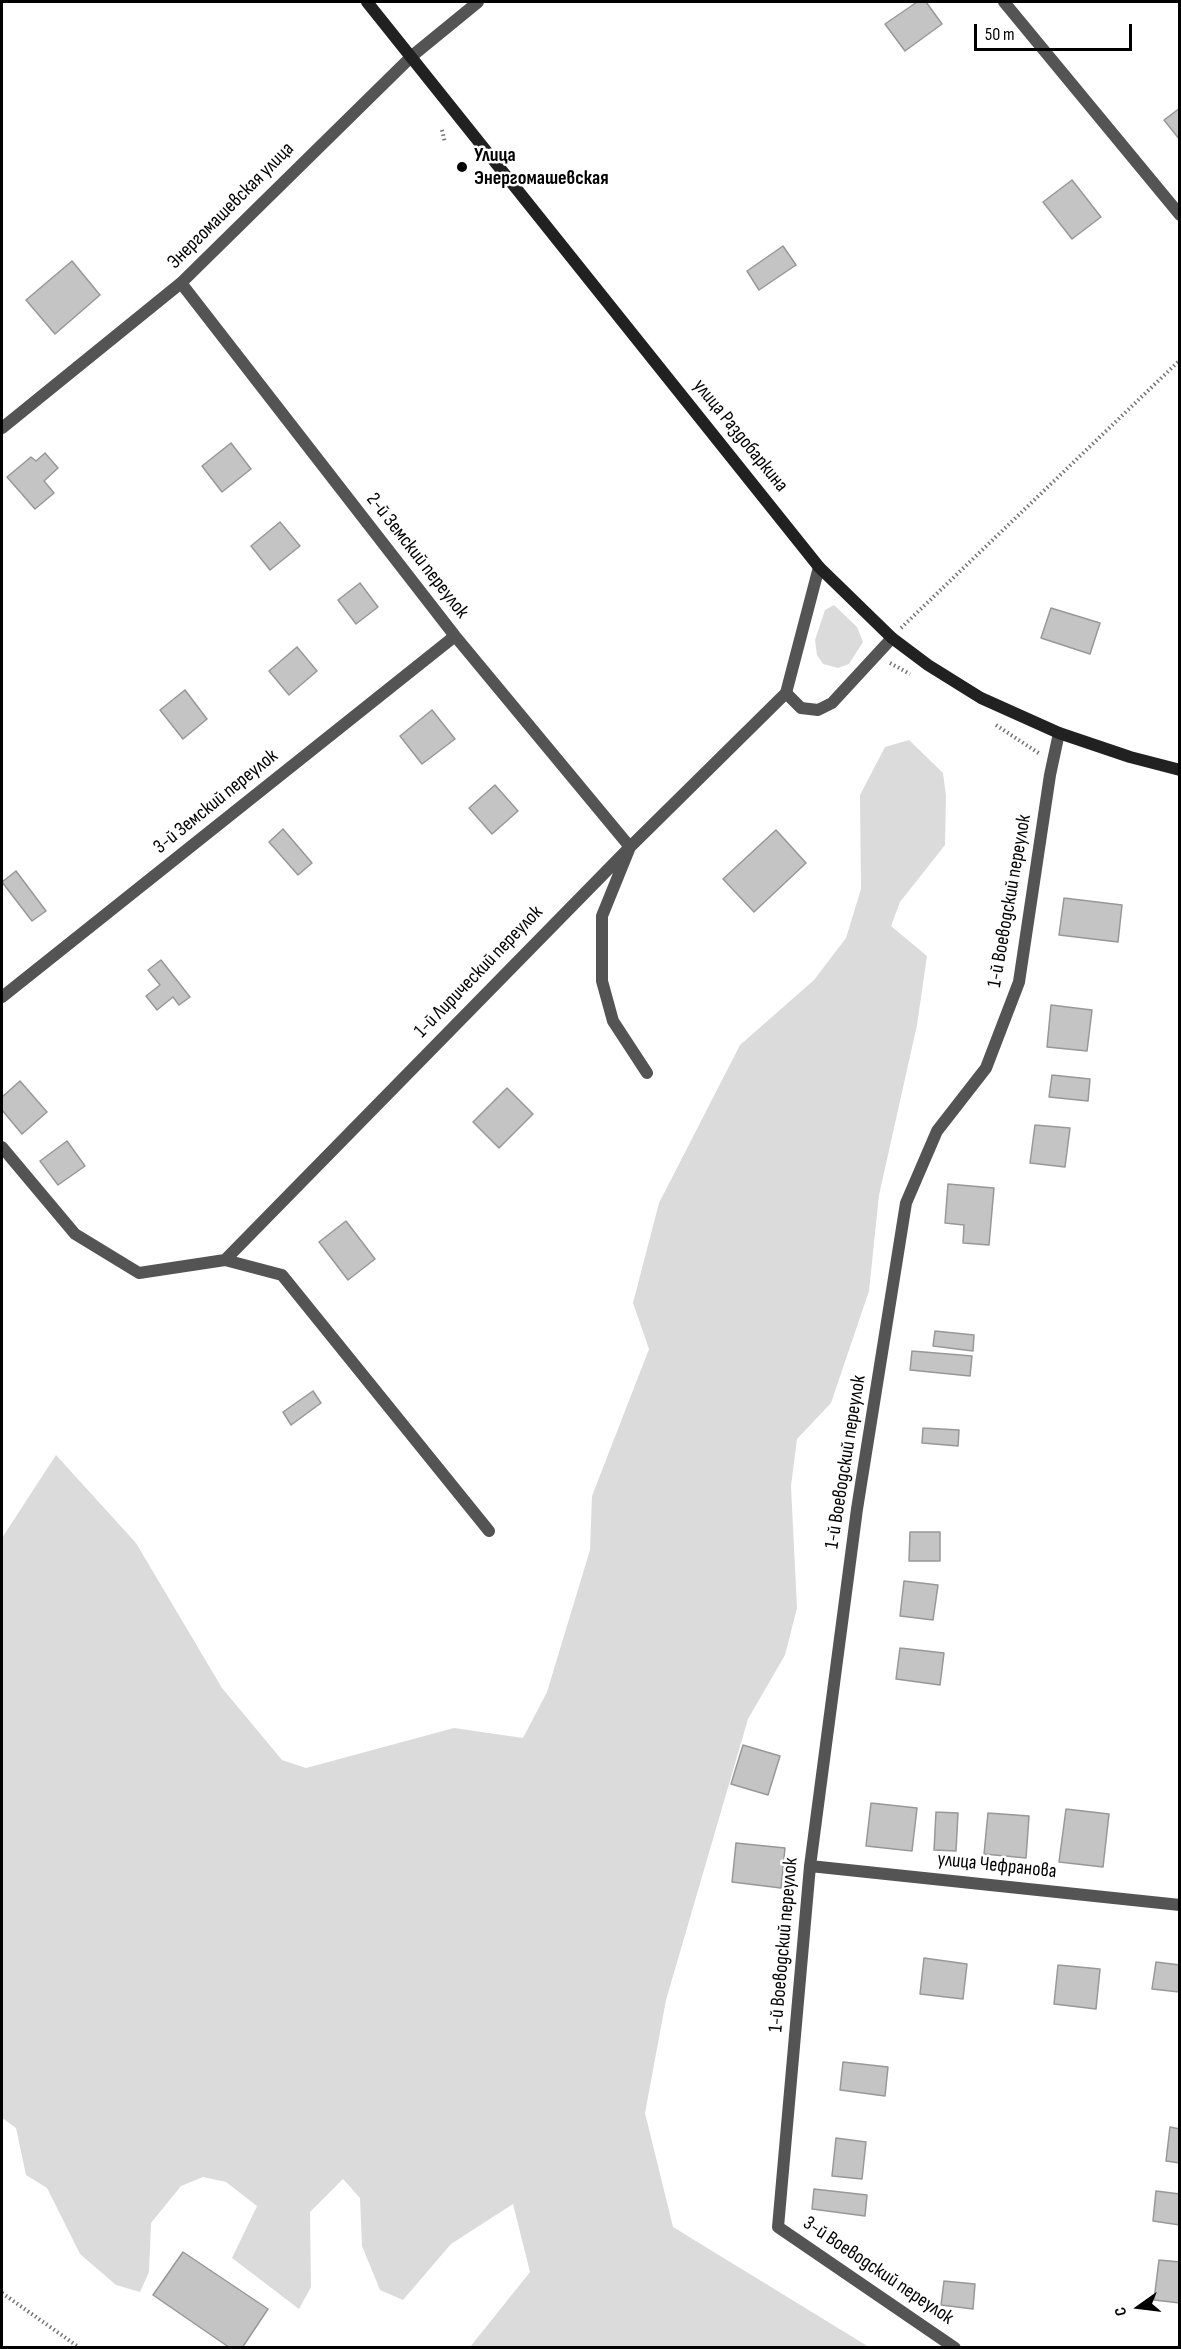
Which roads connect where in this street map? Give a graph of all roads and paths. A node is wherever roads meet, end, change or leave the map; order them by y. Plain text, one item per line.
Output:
1 (367, 2) edge
2 (478, 2) edge
3 (1004, 2) edge
4 (412, 56) junction
5 (442, 130) dead end
6 (445, 143) dead end
7 (1179, 215) edge
8 (181, 283) junction
9 (1179, 360) edge
10 (2, 428) edge
11 (819, 567) junction
12 (455, 636) junction
13 (892, 638) junction
14 (786, 693) junction
15 (1059, 733) junction
16 (1179, 770) edge
17 (630, 847) junction
18 (2, 997) edge
19 (647, 1072) dead end
20 (2, 1147) edge
21 (225, 1260) junction
22 (489, 1531) dead end
23 (810, 1866) junction
24 (1179, 1905) edge
25 (778, 2227) joint
26 (2, 2293) edge
27 (80, 2348) edge
28 (955, 2348) edge

1 - 4 street, улица Раздобаркина
2 - 4 street, Энергомашевская улица
3 - 7 street
4 - 8 street, Энергомашевская улица
4 - 11 street, улица Раздобаркина
5 - 6 path
8 - 10 street, Энергомашевская улица
8 - 12 street, 2-й Земский переулок
9 - 13 path
11 - 13 street, улица Раздобаркина
11 - 14 street
12 - 17 street, 2-й Земский переулок
12 - 18 street, 3-й Земский переулок
13 - 14 street
13 - 15 street, улица Раздобаркина
14 - 17 street, 1-й Лирический переулок
15 - 16 street, улица Раздобаркина
15 - 23 street, 1-й Воеводский переулок
17 - 19 street
17 - 21 street, 1-й Лирический переулок
20 - 21 street
21 - 22 street
23 - 24 street, улица Чефранова
23 - 25 street, 1-й Воеводский переулок
25 - 28 street, 3-й Воеводский переулок
26 - 27 path

